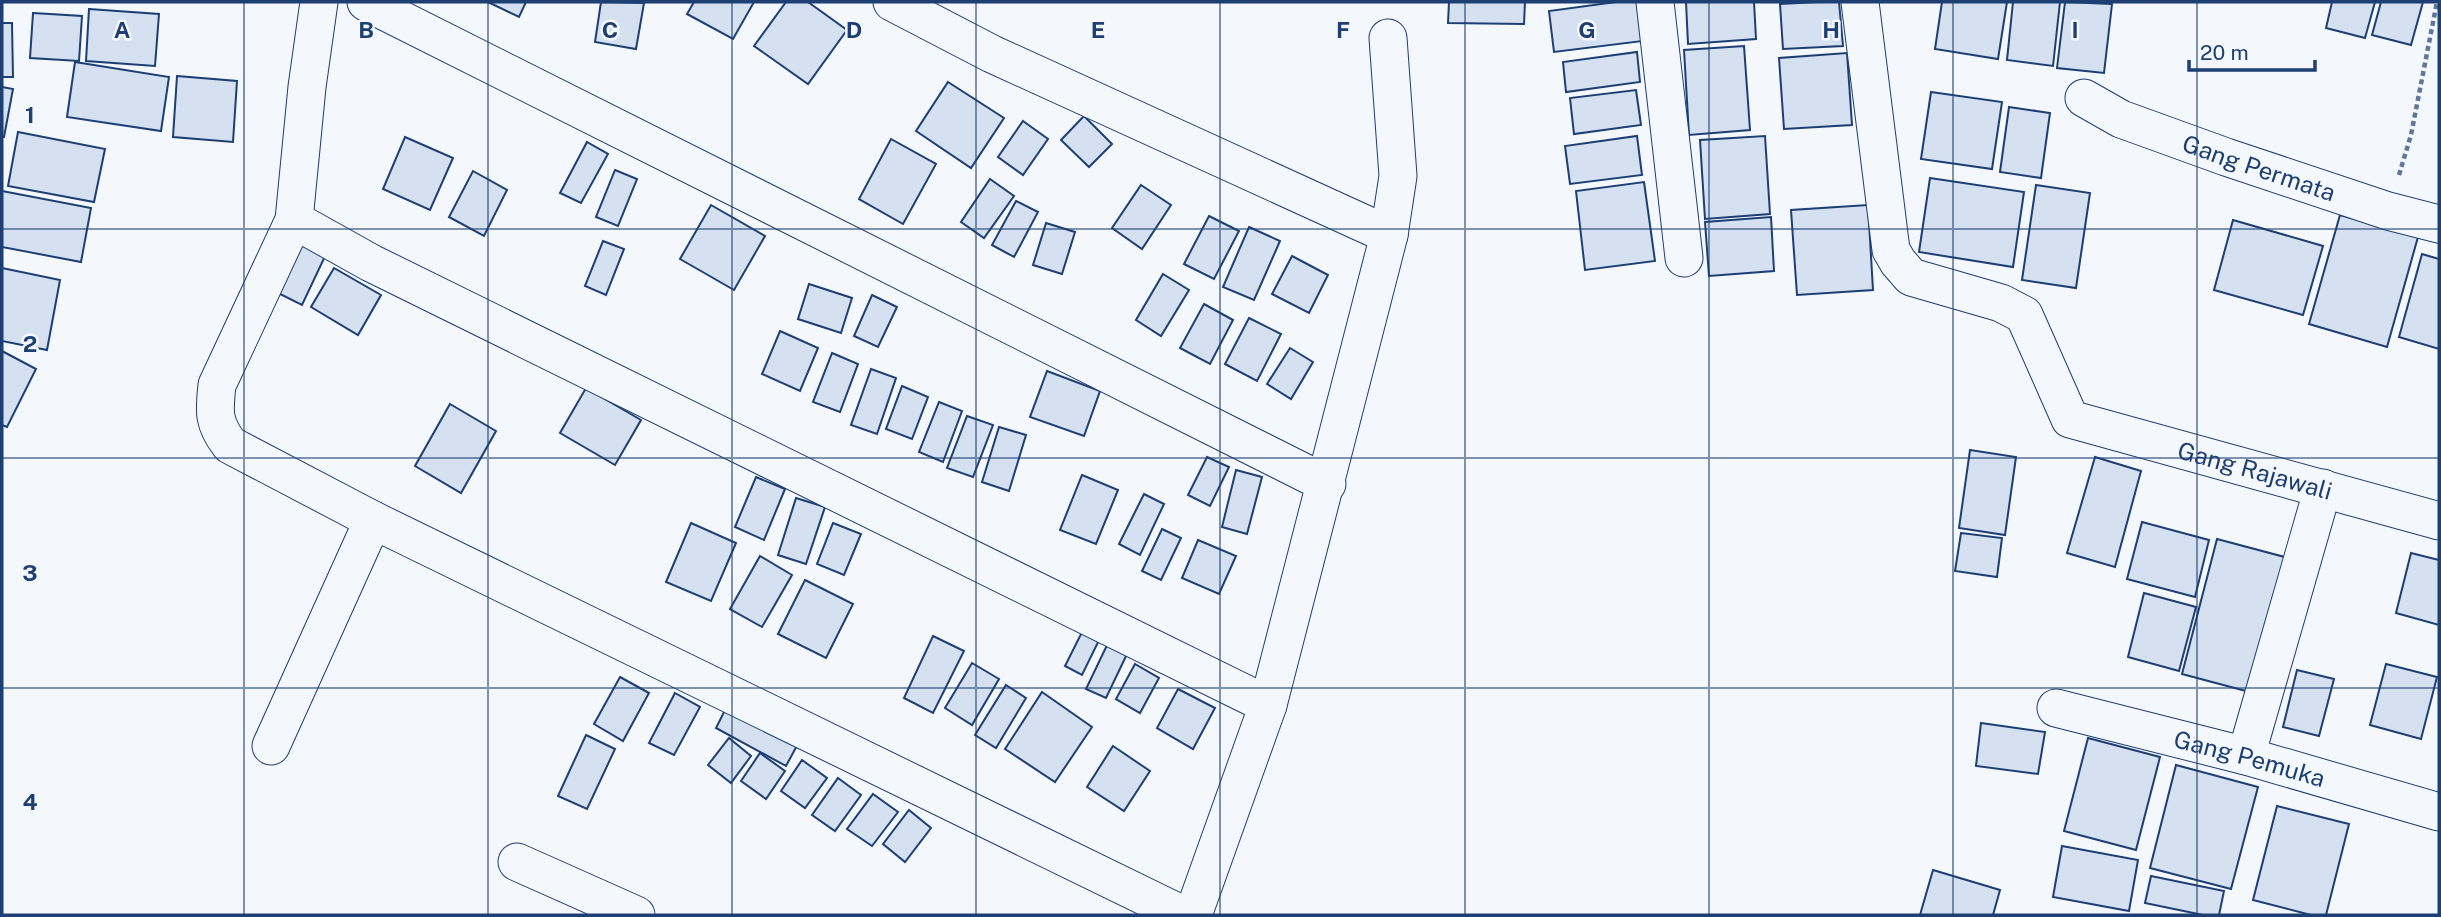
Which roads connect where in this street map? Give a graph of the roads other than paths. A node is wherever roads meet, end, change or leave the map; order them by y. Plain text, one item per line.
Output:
1 (319, 2) edge
2 (366, 2) edge
3 (892, 2) edge
4 (1655, 2) edge
5 (1860, 2) edge
6 (1388, 38) dead end
7 (2084, 98) dead end
8 (294, 220) junction
9 (2439, 224) edge
10 (1389, 236) junction
11 (1684, 258) dead end
12 (1327, 484) junction
13 (2323, 488) junction
14 (373, 520) junction
15 (2439, 521) edge
16 (1268, 705) junction
17 (2056, 708) dead end
18 (271, 746) dead end
19 (2246, 756) junction
20 (2439, 812) edge
21 (517, 862) dead end
22 (636, 915) edge
23 (1183, 915) edge
24 (1193, 915) edge

1 - 8 street
2 - 12 street
3 - 10 street
4 - 11 street
5 - 13 street, Gang Rajawali
6 - 10 street
7 - 9 street, Gang Permata
8 - 14 street
8 - 16 street
10 - 12 street
12 - 16 street
13 - 15 street, Gang Rajawali
13 - 19 street
14 - 18 street
14 - 23 street
16 - 24 street
17 - 19 street, Gang Pemuka
19 - 20 street, Gang Pemuka
21 - 22 street

